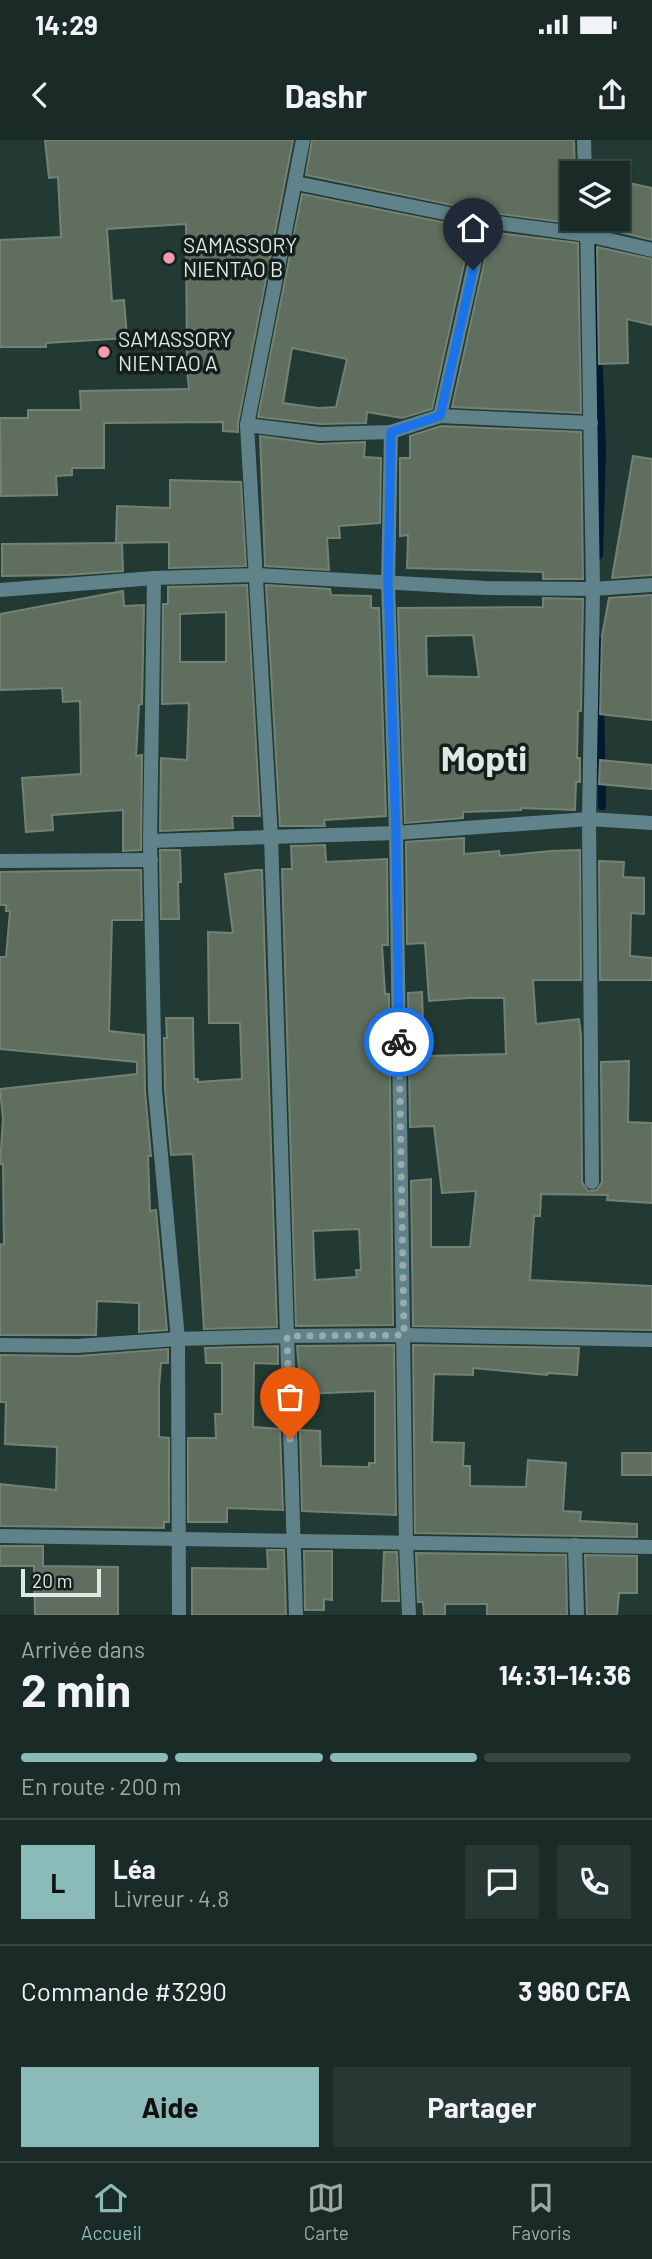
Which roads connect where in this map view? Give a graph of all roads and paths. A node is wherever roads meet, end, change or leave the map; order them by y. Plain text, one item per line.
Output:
1 (303, 140) edge
2 (584, 140) edge
3 (585, 161) edge
4 (296, 183) junction
5 (484, 221) junction
6 (588, 231) edge
7 (588, 235) junction
8 (652, 250) edge
9 (440, 416) junction
10 (590, 423) junction
11 (247, 425) junction
12 (391, 432) junction
13 (257, 575) junction
14 (154, 578) junction
15 (388, 583) junction
16 (652, 585) edge
17 (593, 589) junction
18 (0, 590) edge
19 (590, 819) junction
20 (652, 823) edge
21 (396, 833) junction
22 (271, 837) junction
23 (150, 841) junction
24 (150, 860) junction
25 (0, 861) edge
26 (592, 1182) dead end
27 (404, 1335) junction
28 (287, 1336) junction
29 (178, 1339) junction
30 (652, 1340) edge
31 (0, 1345) edge
32 (0, 1536) edge
33 (179, 1539) junction
34 (293, 1541) junction
35 (406, 1543) junction
36 (575, 1545) junction
37 (652, 1547) edge
38 (179, 1615) edge
39 (296, 1615) edge
40 (409, 1615) edge
41 (577, 1615) edge

1 - 4 street
2 - 3 street
4 - 5 street
4 - 11 street
5 - 7 street
5 - 9 street
6 - 7 street
7 - 8 street
7 - 10 street
9 - 10 street
9 - 12 street
10 - 17 street
11 - 12 street
11 - 13 street
12 - 15 street
13 - 14 street
13 - 15 street
13 - 22 street
14 - 18 street
14 - 23 street
15 - 17 street
15 - 21 street
16 - 17 street
17 - 19 street
19 - 20 street
19 - 21 street
19 - 26 street
21 - 22 street
21 - 27 street
22 - 23 street
22 - 28 street
23 - 24 street
24 - 25 street
24 - 29 street
27 - 28 street
27 - 30 street
27 - 35 street
28 - 29 street
28 - 34 street
29 - 31 street
29 - 33 street
32 - 33 street
33 - 34 street
33 - 38 street
34 - 35 street
34 - 39 street
35 - 36 street
35 - 40 street
36 - 37 street
36 - 41 street

